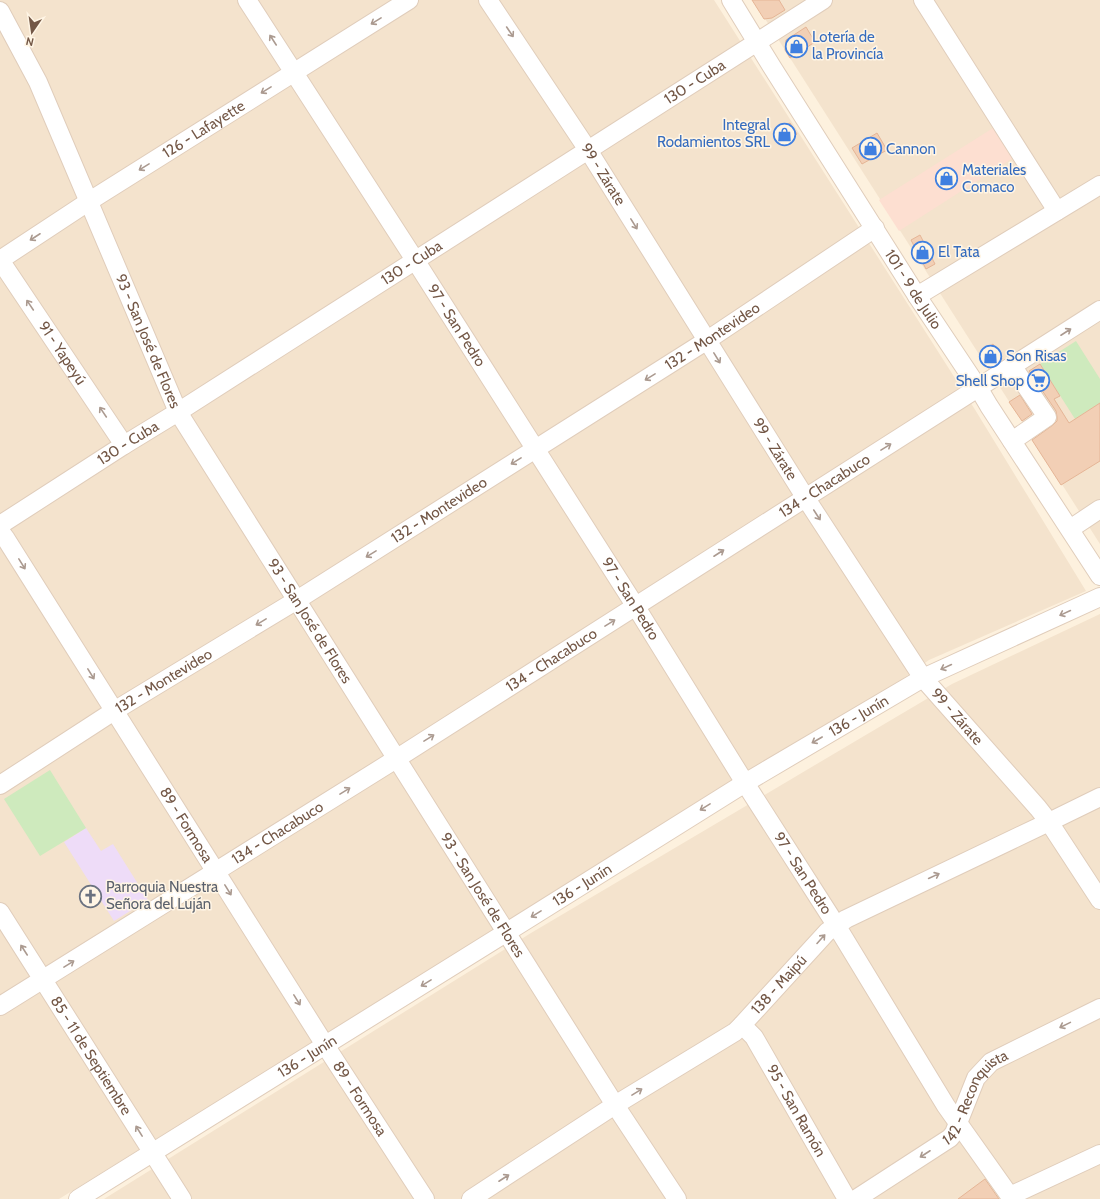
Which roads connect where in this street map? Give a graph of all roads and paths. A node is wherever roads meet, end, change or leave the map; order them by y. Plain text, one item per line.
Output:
1 (247, 0) edge
2 (409, 0) edge
3 (488, 0) edge
4 (731, 0) edge
5 (823, 0) edge
6 (923, 0) edge
7 (0, 11) edge
8 (757, 42) junction
9 (294, 73) junction
10 (588, 150) junction
11 (1100, 185) edge
12 (88, 202) junction
13 (1057, 211) junction
14 (875, 228) junction
15 (0, 260) edge
16 (415, 260) junction
17 (917, 296) junction
18 (1100, 310) edge
19 (706, 341) junction
20 (1013, 367) junction
21 (979, 388) junction
22 (178, 412) junction
23 (1012, 441) junction
24 (124, 445) junction
25 (536, 449) junction
26 (805, 497) junction
27 (1100, 509) edge
28 (0, 525) edge
29 (1070, 529) junction
30 (0, 531) edge
31 (1100, 576) edge
32 (1100, 597) edge
33 (298, 600) junction
34 (636, 607) junction
35 (923, 678) junction
36 (114, 711) junction
37 (396, 759) junction
38 (745, 782) junction
39 (0, 786) edge
40 (1100, 797) edge
41 (1049, 822) junction
42 (216, 871) junction
43 (1100, 900) edge
44 (0, 912) edge
45 (836, 925) junction
46 (507, 932) junction
47 (43, 980) junction
48 (0, 1006) edge
49 (1100, 1008) edge
50 (742, 1025) junction
51 (325, 1045) junction
52 (615, 1105) junction
53 (958, 1123) junction
54 (153, 1152) junction
55 (1100, 1154) edge
56 (1011, 1197) edge
57 (78, 1199) edge
58 (182, 1199) edge
59 (425, 1199) edge
60 (471, 1199) edge
61 (677, 1199) edge
62 (847, 1199) edge
63 (856, 1199) edge

9 -> 1 street, 97 - San Pedro
2 -> 9 street, 126 - Lafayette
3 -> 10 street, 99 - Zárate
4 - 8 street, 101 - 9 de Julio
5 - 8 street, 130 - Cuba
6 - 13 street
7 - 12 street, 93 - San José de Flores
8 - 10 street, 130 - Cuba
8 - 14 street, 101 - 9 de Julio
9 -> 12 street, 126 - Lafayette
9 - 16 street, 97 - San Pedro
10 - 16 street, 130 - Cuba
10 -> 19 street, 99 - Zárate
11 - 13 street
12 -> 15 street, 126 - Lafayette
12 - 22 street, 93 - San José de Flores
13 - 17 street
14 - 17 street, 101 - 9 de Julio
14 - 19 street, 132 - Montevideo
24 -> 15 street, 91 - Yapeyú
16 - 22 street, 130 - Cuba
16 - 25 street, 97 - San Pedro
17 - 21 street, 101 - 9 de Julio
20 -> 18 street, 134 - Chacabuco
19 -> 25 street, 132 - Montevideo
19 -> 26 street, 99 - Zárate
20 - 21 street, 134 - Chacabuco
20 - 23 street
21 - 23 street, 101 - 9 de Julio
26 -> 21 street, 134 - Chacabuco
22 - 24 street, 130 - Cuba
22 - 33 street, 93 - San José de Flores
23 - 29 street, 101 - 9 de Julio
24 - 28 street, 130 - Cuba
25 -> 33 street, 132 - Montevideo
25 - 34 street, 97 - San Pedro
34 -> 26 street, 134 - Chacabuco
26 -> 35 street, 99 - Zárate
27 - 29 street
29 - 31 street, 101 - 9 de Julio
30 -> 36 street, 89 - Formosa
32 -> 35 street, 136 - Junín
33 -> 36 street, 132 - Montevideo
33 - 37 street, 93 - San José de Flores
37 -> 34 street, 134 - Chacabuco
34 - 38 street, 97 - San Pedro
35 -> 38 street, 136 - Junín
35 - 41 street, 99 - Zárate
36 - 39 street, 132 - Montevideo
36 - 42 street, 89 - Formosa
42 -> 37 street, 134 - Chacabuco
37 - 46 street, 93 - San José de Flores
38 - 45 street, 97 - San Pedro
38 -> 46 street, 136 - Junín
40 - 41 street, 138 - Maipú
41 - 43 street, 99 - Zárate
45 -> 41 street, 138 - Maipú
47 -> 42 street, 134 - Chacabuco
42 -> 51 street, 89 - Formosa
47 -> 44 street, 85 - 11 de Septiembre
50 -> 45 street, 138 - Maipú
45 - 53 street, 97 - San Pedro
46 -> 51 street, 136 - Junín
46 - 52 street, 93 - San José de Flores
47 - 48 street, 134 - Chacabuco
54 -> 47 street, 85 - 11 de Septiembre
49 -> 53 street, 142 - Reconquista
52 -> 50 street, 138 - Maipú
50 - 62 street, 95 - San Ramón
51 - 54 street, 136 - Junín
51 - 59 street, 89 - Formosa
60 -> 52 street, 138 - Maipú
52 - 61 street, 93 - San José de Flores
53 - 56 street, 97 - San Pedro
53 -> 63 street, 142 - Reconquista
54 - 57 street, 136 - Junín
54 - 58 street, 85 - 11 de Septiembre
55 - 56 street

